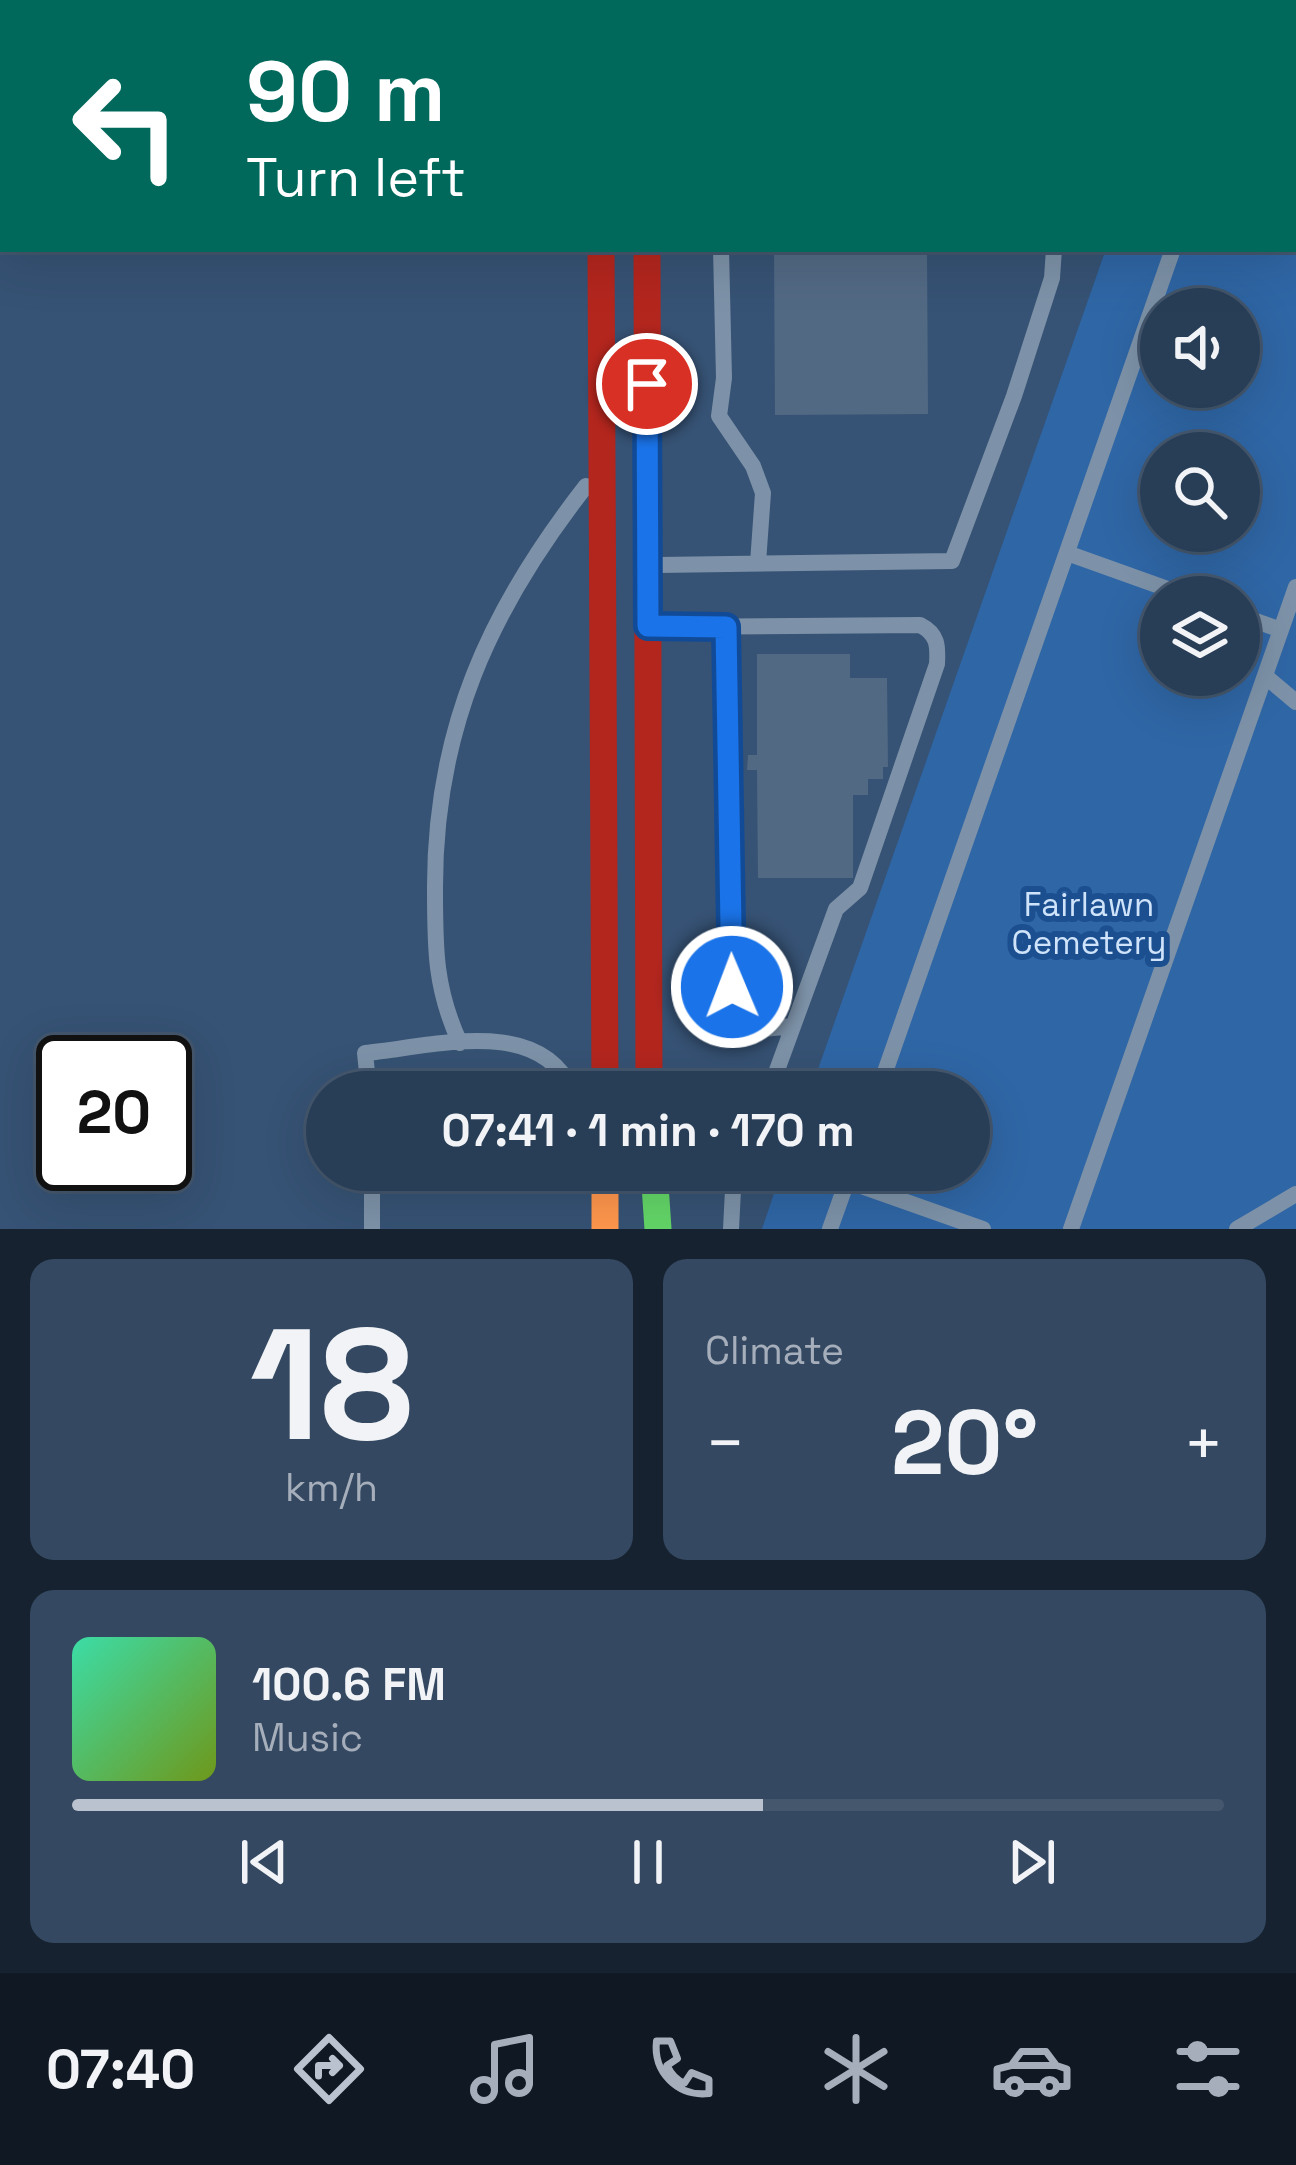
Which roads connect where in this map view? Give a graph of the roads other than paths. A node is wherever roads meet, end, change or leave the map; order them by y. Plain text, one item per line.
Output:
1 (601, 252) edge
2 (647, 252) edge
3 (722, 252) edge
4 (1054, 252) edge
5 (1172, 252) edge
6 (602, 466) junction
7 (1067, 553) junction
8 (758, 563) junction
9 (648, 565) junction
10 (1140, 579) edge
11 (1296, 587) edge
12 (1260, 622) edge
13 (648, 626) junction
14 (726, 627) junction
15 (1281, 630) junction
16 (1265, 676) junction
17 (1296, 702) edge
18 (793, 1027) junction
19 (460, 1043) junction
20 (367, 1071) edge
21 (561, 1071) edge
22 (605, 1071) edge
23 (649, 1071) edge
24 (777, 1071) edge
25 (885, 1071) edge
26 (372, 1191) edge
27 (604, 1191) edge
28 (653, 1191) edge
29 (733, 1191) edge
30 (844, 1191) edge
31 (887, 1191) edge
32 (1296, 1195) edge
33 (372, 1229) edge
34 (604, 1229) edge
35 (654, 1229) edge
36 (731, 1229) edge
37 (830, 1229) edge
38 (983, 1229) edge
39 (1071, 1229) edge
40 (1237, 1229) edge

1 - 6 highway
2 - 9 highway
3 - 8 lane
4 - 8 lane
5 - 7 lane
6 - 19 lane
6 - 22 highway
7 - 10 lane
7 - 25 lane
8 - 9 lane
9 - 13 highway
11 - 15 lane
12 - 15 lane
13 - 14 lane
13 - 23 highway
14 - 18 lane
14 - 18 lane
15 - 16 lane
16 - 17 lane
16 - 39 lane
18 - 24 lane
19 - 20 lane
19 - 21 lane
26 - 33 lane
27 - 34 highway
28 - 35 highway
29 - 36 lane
30 - 37 lane
31 - 38 lane
32 - 40 lane

